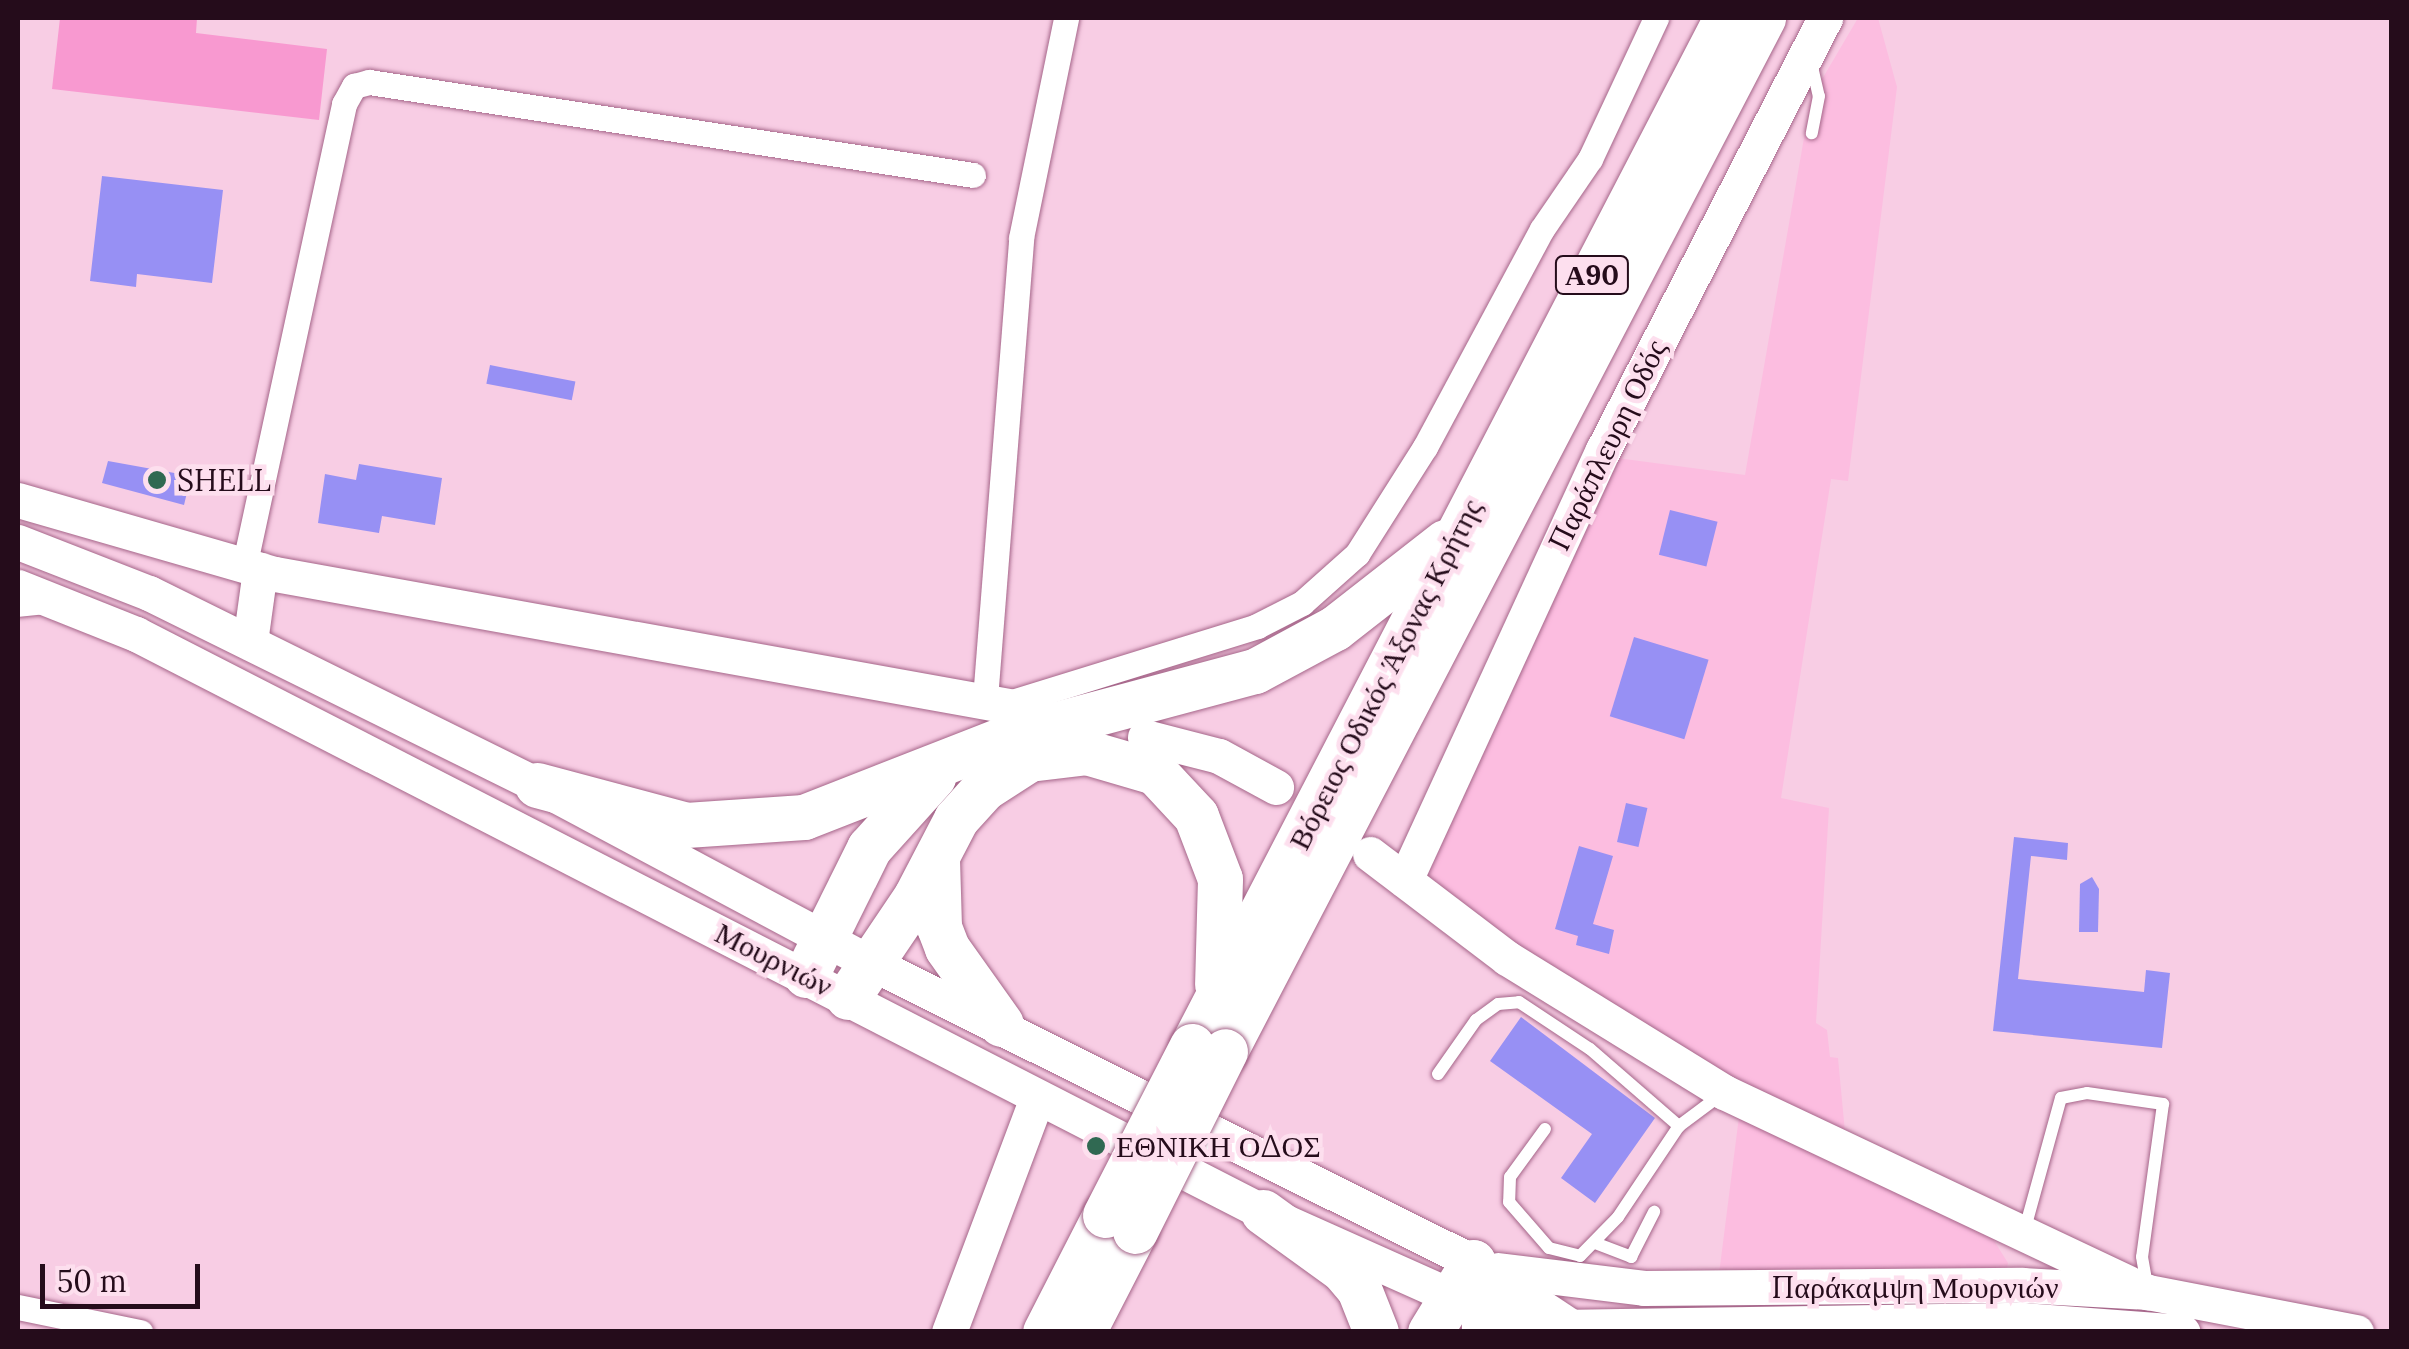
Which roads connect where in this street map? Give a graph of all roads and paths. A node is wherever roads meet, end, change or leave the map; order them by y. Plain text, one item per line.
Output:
1 (1066, 18) edge
2 (1656, 18) edge
3 (1726, 18) edge
4 (1763, 18) edge
5 (1826, 18) edge
6 (1808, 54) junction
7 (1812, 132) dead end
8 (973, 176) dead end
9 (18, 500) edge
10 (1459, 532) junction
11 (18, 542) edge
12 (252, 569) junction
13 (18, 588) edge
14 (68, 605) junction
15 (18, 611) edge
16 (250, 642) junction
17 (1008, 704) junction
18 (1145, 737) dead end
19 (958, 758) junction
20 (536, 786) junction
21 (1276, 787) dead end
22 (938, 852) junction
23 (1370, 854) dead end
24 (1405, 880) junction
25 (815, 957) junction
26 (859, 980) junction
27 (1216, 998) junction
28 (1001, 1024) junction
29 (1209, 1048) junction
30 (1438, 1074) dead end
31 (1724, 1092) junction
32 (1036, 1100) junction
33 (1679, 1126) junction
34 (1545, 1129) dead end
35 (1264, 1212) junction
36 (1654, 1212) dead end
37 (1120, 1223) junction
38 (2023, 1234) junction
39 (1595, 1243) junction
40 (2022, 1285) junction
41 (2148, 1292) junction
42 (1474, 1299) edge
43 (18, 1307) edge
44 (2022, 1320) junction
45 (1094, 1321) edge
46 (1574, 1328) edge
47 (140, 1332) edge
48 (948, 1332) edge
49 (1046, 1332) edge
50 (1376, 1332) edge
51 (1430, 1332) edge
52 (1531, 1332) edge
53 (2183, 1332) edge
54 (2356, 1332) edge

1 - 17 street
2 - 17 street
3 - 10 highway, Βόρειος Οδικός Άξονας Κρήτης / Α90
4 - 29 highway, Βόρειος Οδικός Άξονας Κρήτης / Α90
5 - 6 main road, Παράπλευρη Οδός
6 - 7 lane
6 - 24 main road, Παράπλευρη Οδός
8 - 12 street
9 - 12 main road
10 - 19 highway
10 - 27 highway, Βόρειος Οδικός Άξονας Κρήτης / Α90
11 - 16 main road
12 - 16 main road
12 - 17 main road
13 - 14 main road, Μουρνιών
14 - 15 lane
14 - 25 main road, Μουρνιών
16 - 20 main road
18 - 21 main road
19 - 20 highway
19 - 25 highway
20 - 25 main road
22 - 26 highway
22 - 27 highway
22 - 28 highway
23 - 24 main road
24 - 31 main road
25 - 26 main road
26 - 28 main road
26 - 32 main road, Μουρνιών
27 - 29 highway, Βόρειος Οδικός Άξονας Κρήτης / Α90
28 - 42 main road
29 - 37 highway, Βόρειος Οδικός Άξονας Κρήτης / Α90, bridge
30 - 33 lane
31 - 33 lane
31 - 38 main road
32 - 35 main road, Μουρνιών
32 - 48 main road
33 - 39 lane
34 - 39 lane
35 - 42 main road, Μουρνιών
35 - 50 highway
36 - 39 lane
37 - 45 highway, Βόρειος Οδικός Άξονας Κρήτης / Α90
37 - 49 highway, Βόρειος Οδικός Άξονας Κρήτης / Α90
38 - 40 main road
38 - 41 main road
38 - 41 lane
40 - 41 main road, Παράκαμψη Μουρνιών
40 - 42 main road, Παράκαμψη Μουρνιών
40 - 44 main road
41 - 54 main road, Παράκαμψη Μουρνιών
42 - 46 main road, Μουρνιών
42 - 51 highway
42 - 52 main road, Μουρνιών
43 - 47 street
44 - 46 main road, Παράκαμψη Μουρνιών
44 - 53 main road, Παράκαμψη Μουρνιών
46 - 52 main road, Παράκαμψη Μουρνιών

